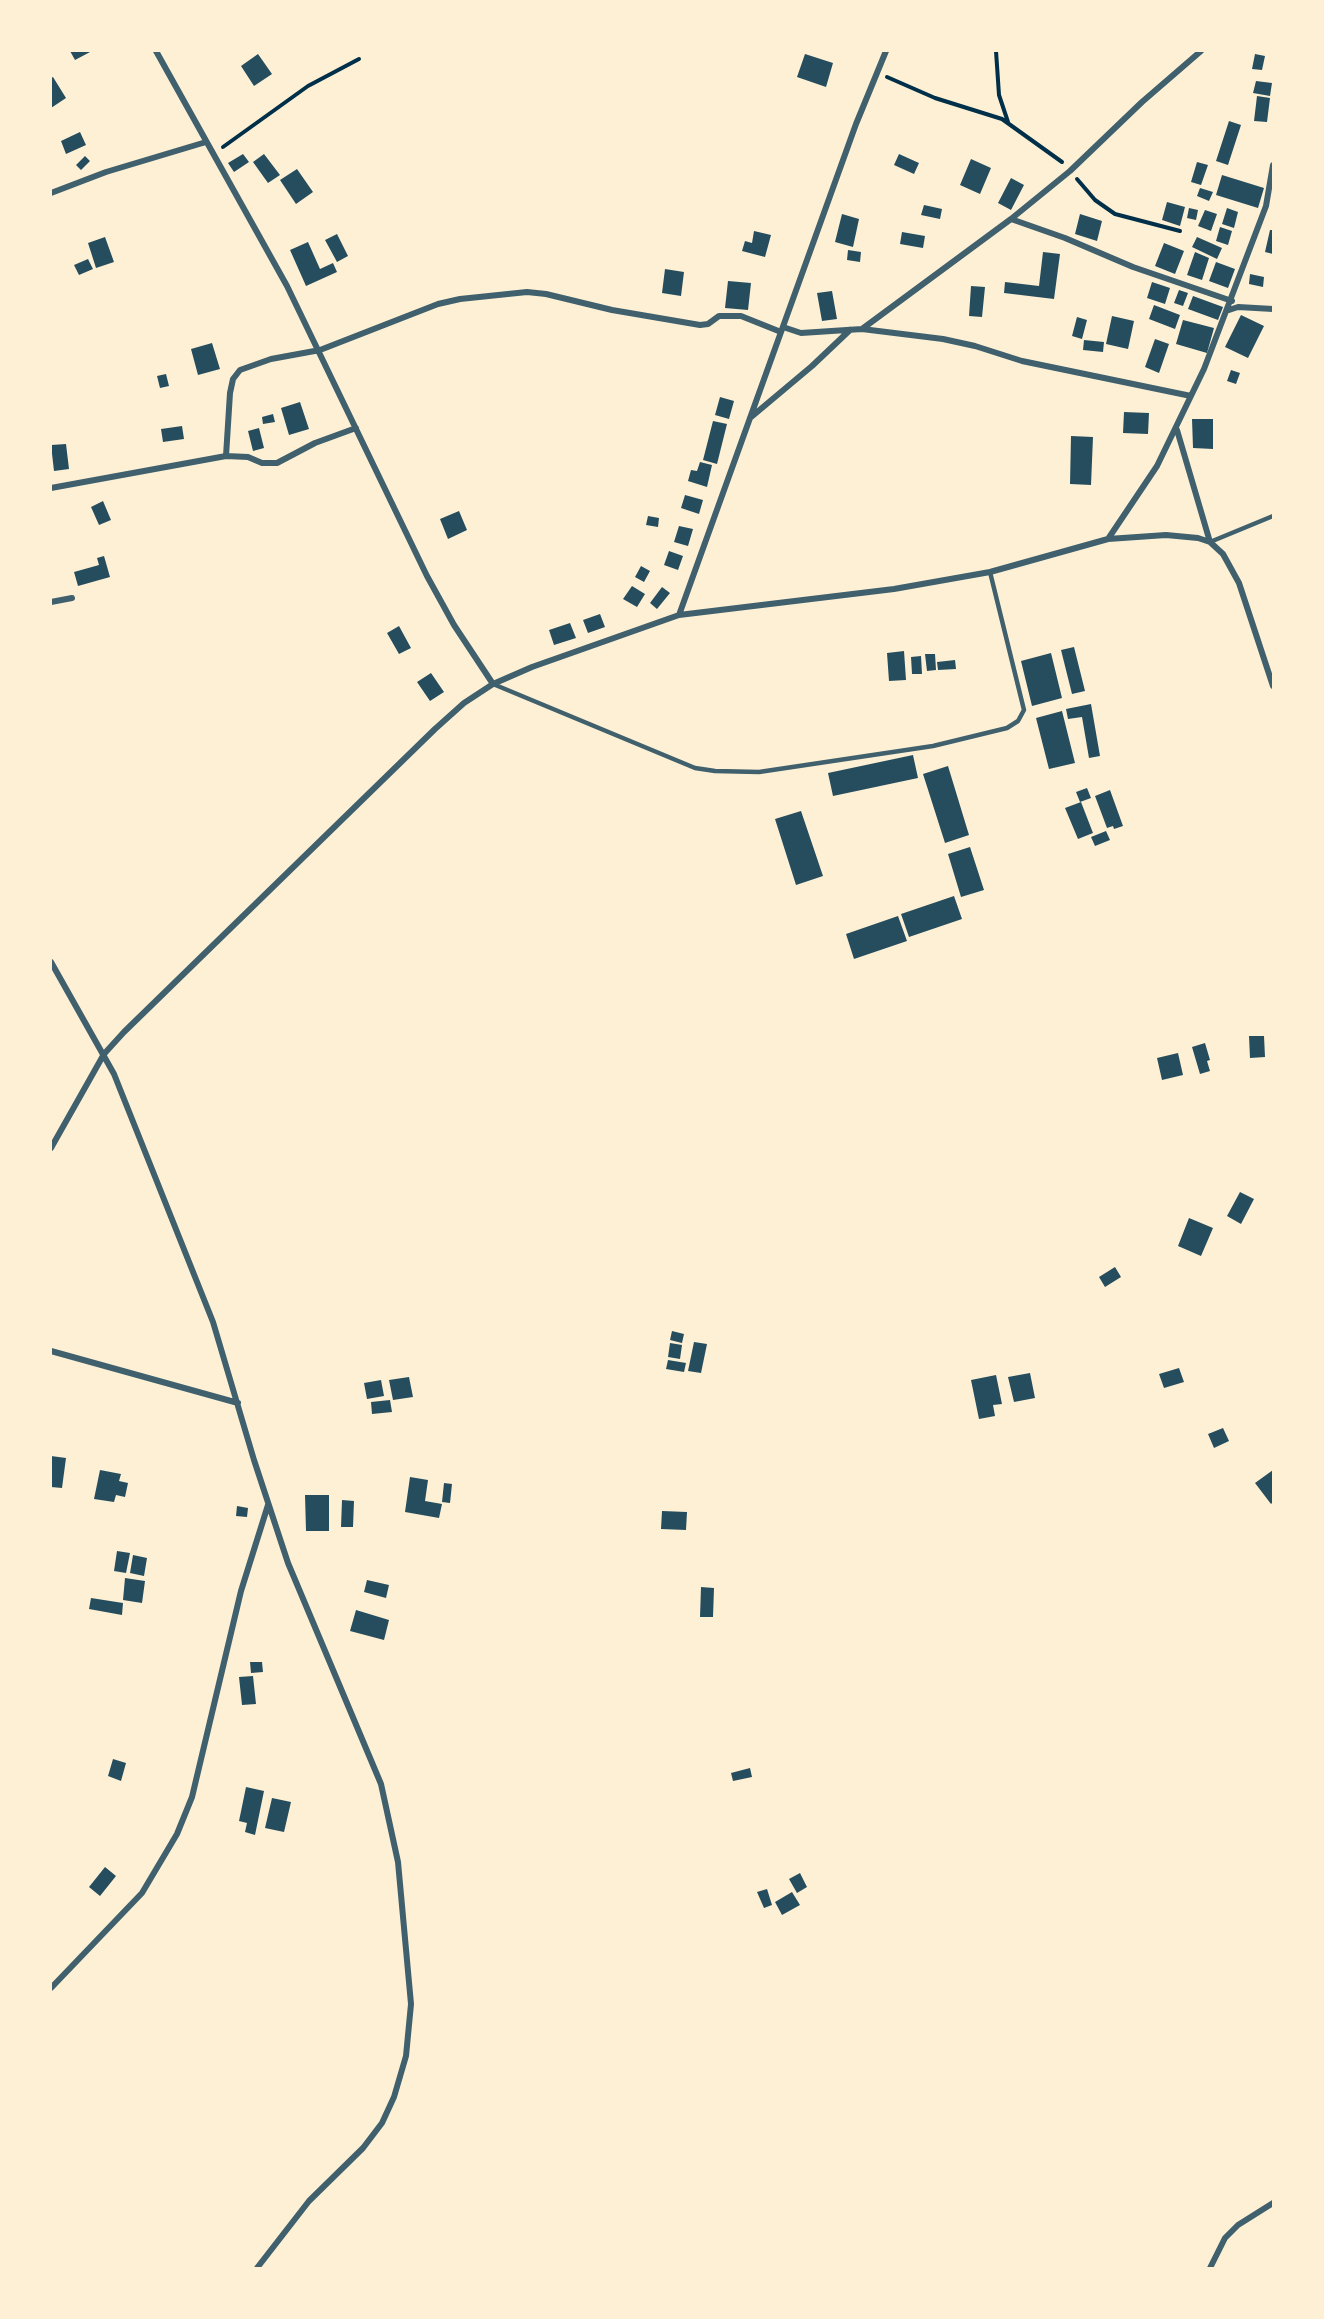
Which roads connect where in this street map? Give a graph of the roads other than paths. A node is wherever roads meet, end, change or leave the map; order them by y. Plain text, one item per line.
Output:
1 (156, 51) edge
2 (886, 51) edge
3 (1201, 51) edge
4 (206, 142) junction
5 (1273, 165) edge
6 (51, 193) edge
7 (1011, 219) junction
8 (1232, 302) junction
9 (1273, 309) edge
10 (1229, 310) junction
11 (782, 329) junction
12 (851, 329) junction
13 (862, 329) junction
14 (320, 350) junction
15 (1191, 396) junction
16 (748, 418) junction
17 (356, 428) junction
18 (1177, 429) junction
19 (226, 456) junction
20 (51, 488) edge
21 (1273, 516) edge
22 (1108, 538) junction
23 (1210, 542) junction
24 (990, 573) junction
25 (72, 598) dead end
26 (51, 602) edge
27 (679, 615) junction
28 (493, 684) junction
29 (1273, 686) edge
30 (51, 962) edge
31 (104, 1054) junction
32 (51, 1148) edge
33 (51, 1351) edge
34 (237, 1403) junction
35 (268, 1504) junction
36 (51, 1988) edge
37 (1273, 2203) edge
38 (257, 2268) edge
39 (1209, 2268) edge

1 - 4 street
2 - 11 street
3 - 7 street
4 - 6 street
4 - 14 street
5 - 8 street
7 - 8 street
7 - 13 street
8 - 10 street
9 - 10 street
10 - 15 street
11 - 12 street
11 - 14 street
11 - 16 street
12 - 13 street
12 - 16 street
13 - 15 street
14 - 17 street
14 - 19 street
15 - 18 street
16 - 27 street
17 - 19 street
17 - 28 street
18 - 22 street
18 - 23 street
19 - 20 street
21 - 23 lane
22 - 23 street
22 - 24 street
23 - 29 street
24 - 27 street
24 - 28 lane
25 - 26 street
27 - 28 street
28 - 31 street
30 - 31 street
31 - 32 street
31 - 34 street
33 - 34 street
34 - 35 street
35 - 36 street
35 - 38 street
37 - 39 street

